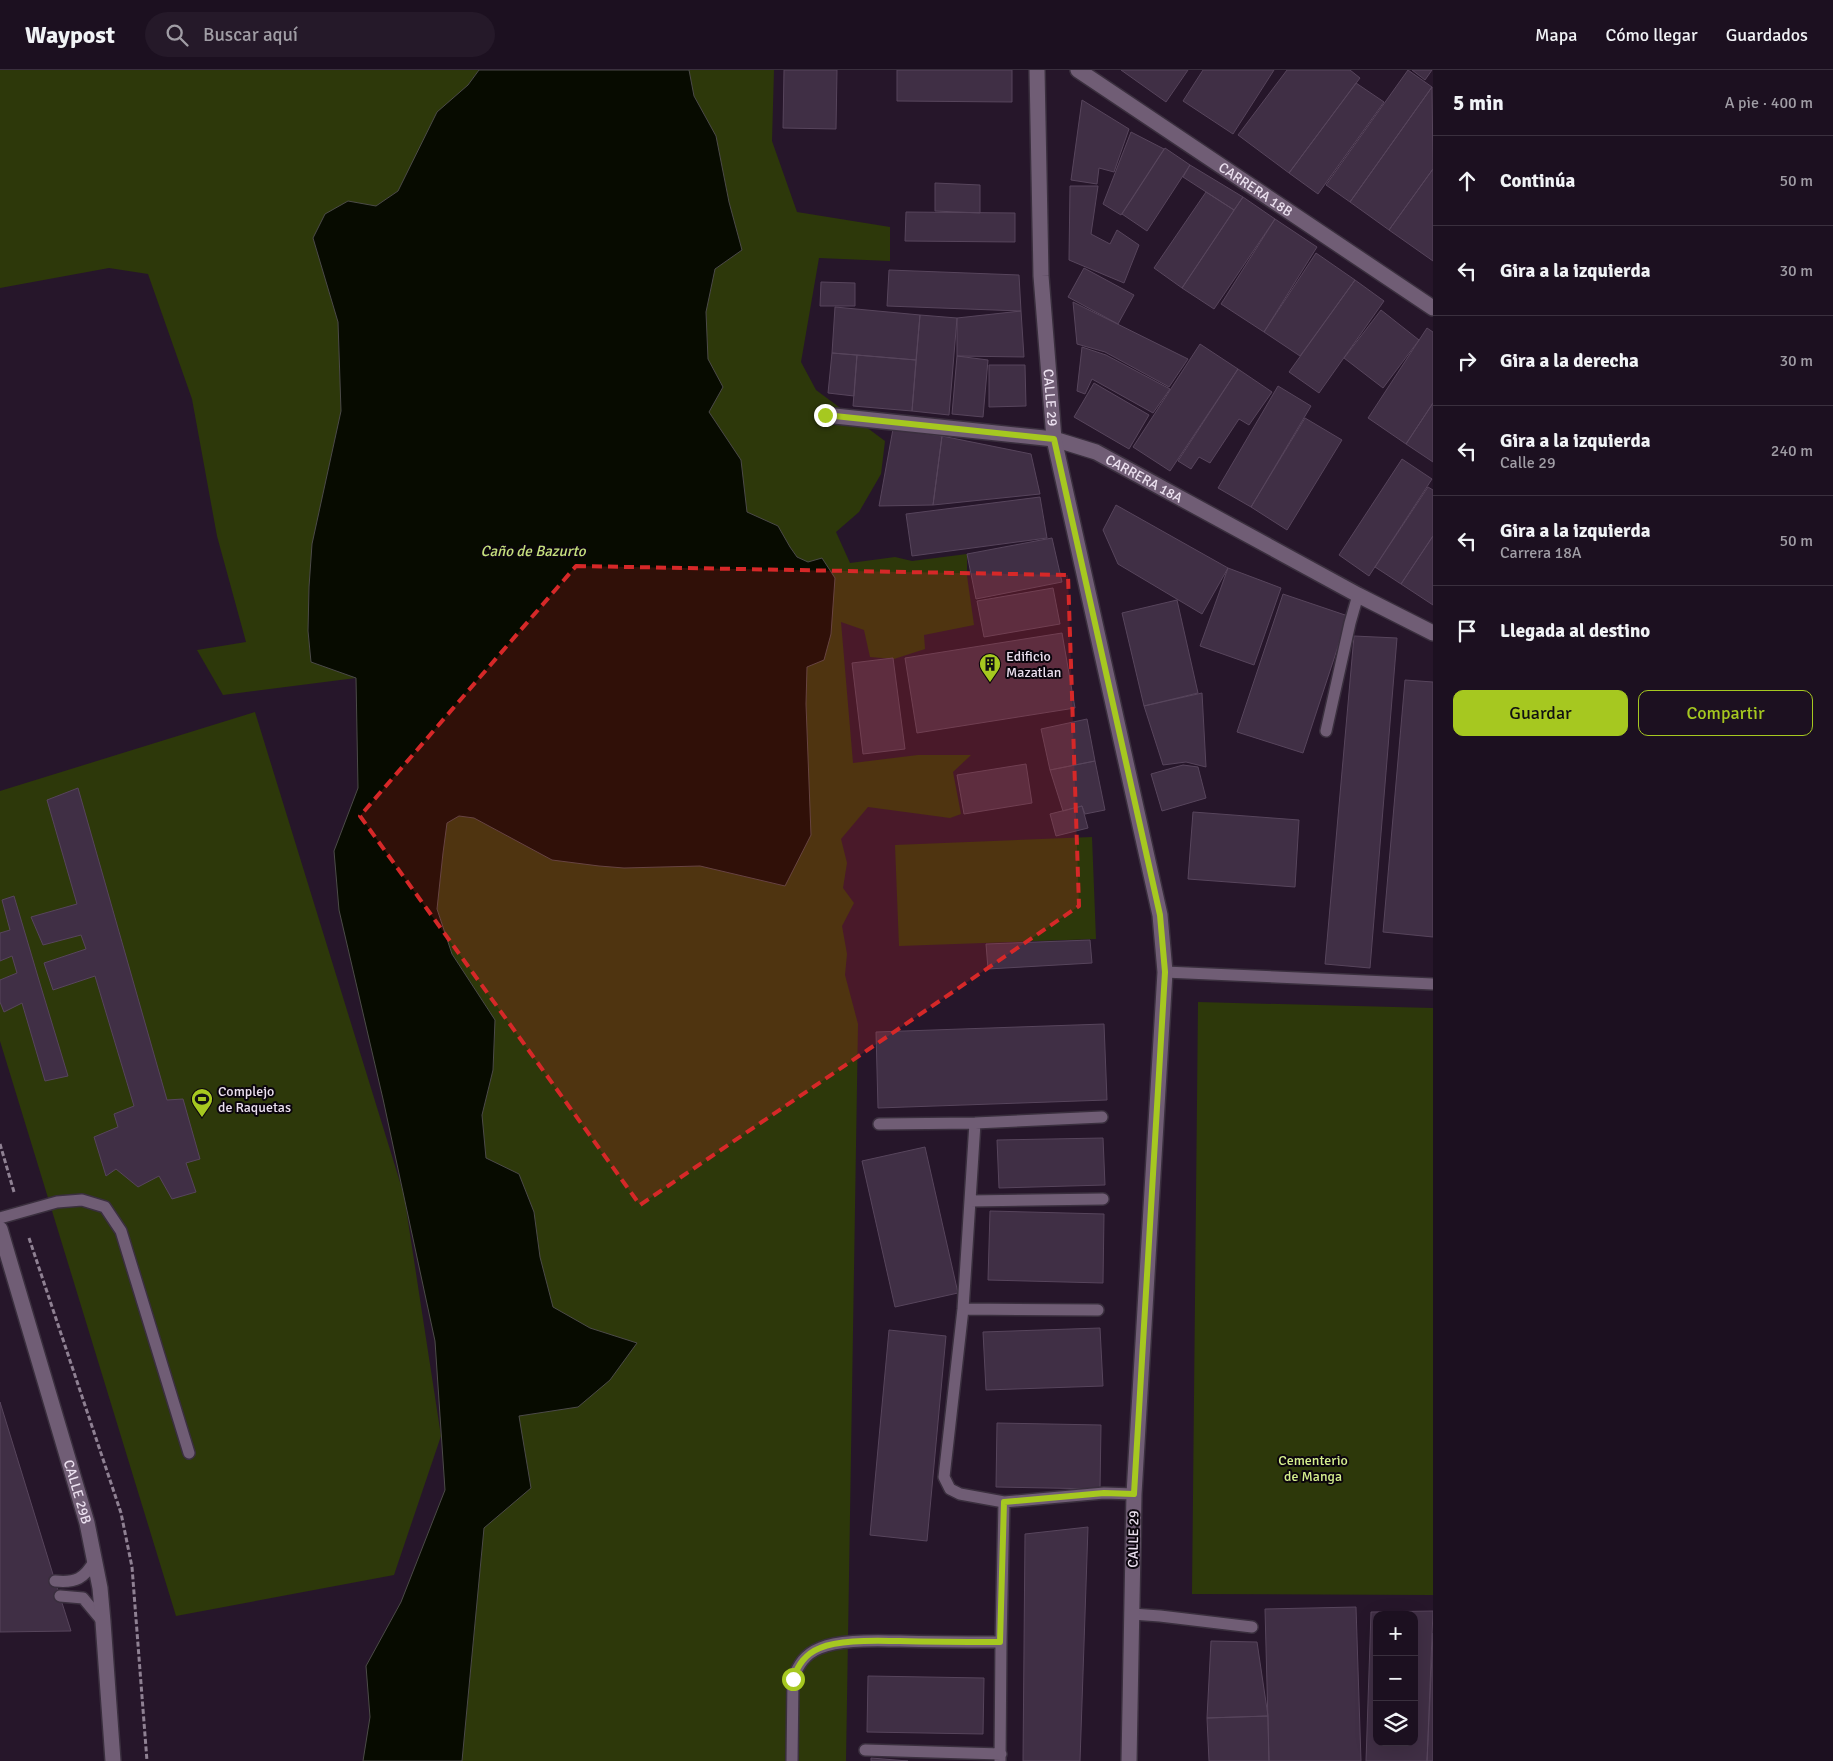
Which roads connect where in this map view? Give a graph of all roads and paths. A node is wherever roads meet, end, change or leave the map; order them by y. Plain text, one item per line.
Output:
1 (1037, 70) edge
2 (1078, 70) edge
3 (1433, 308) edge
4 (825, 415) dead end
5 (1054, 439) junction
6 (1358, 595) junction
7 (1433, 633) edge
8 (1326, 731) dead end
9 (1165, 972) junction
10 (1433, 984) edge
11 (1102, 1117) dead end
12 (975, 1123) junction
13 (879, 1124) dead end
14 (1103, 1199) dead end
15 (970, 1201) junction
16 (0, 1218) edge
17 (0, 1229) edge
18 (963, 1308) junction
19 (1098, 1310) dead end
20 (189, 1453) dead end
21 (1134, 1494) junction
22 (1004, 1502) junction
23 (95, 1560) junction
24 (55, 1582) dead end
25 (60, 1596) dead end
26 (1132, 1614) junction
27 (103, 1622) junction
28 (1252, 1627) dead end
29 (1000, 1642) junction
30 (865, 1750) dead end
31 (1000, 1758) edge
32 (113, 1761) edge
33 (792, 1761) edge
34 (1129, 1761) edge

1 - 5 main road, CALLE 29
2 - 3 main road, CARRERA 18B
4 - 5 main road, CARRERA 18A
5 - 6 main road, CARRERA 18A
5 - 9 main road, CALLE 29
6 - 7 main road, CARRERA 18A
6 - 8 lane
9 - 10 lane
9 - 21 main road, CALLE 29
11 - 12 lane
12 - 13 lane
12 - 15 lane
14 - 15 lane
15 - 18 lane
16 - 20 lane
17 - 23 main road, CALLE 29B
18 - 19 lane
18 - 22 lane
21 - 22 lane
21 - 26 main road, CALLE 29
22 - 29 lane
23 - 24 lane
23 - 27 main road, CALLE 29B
25 - 27 lane
26 - 28 lane
26 - 34 main road, CALLE 29
27 - 32 main road, CALLE 29B
29 - 31 lane
29 - 33 lane
30 - 31 lane

